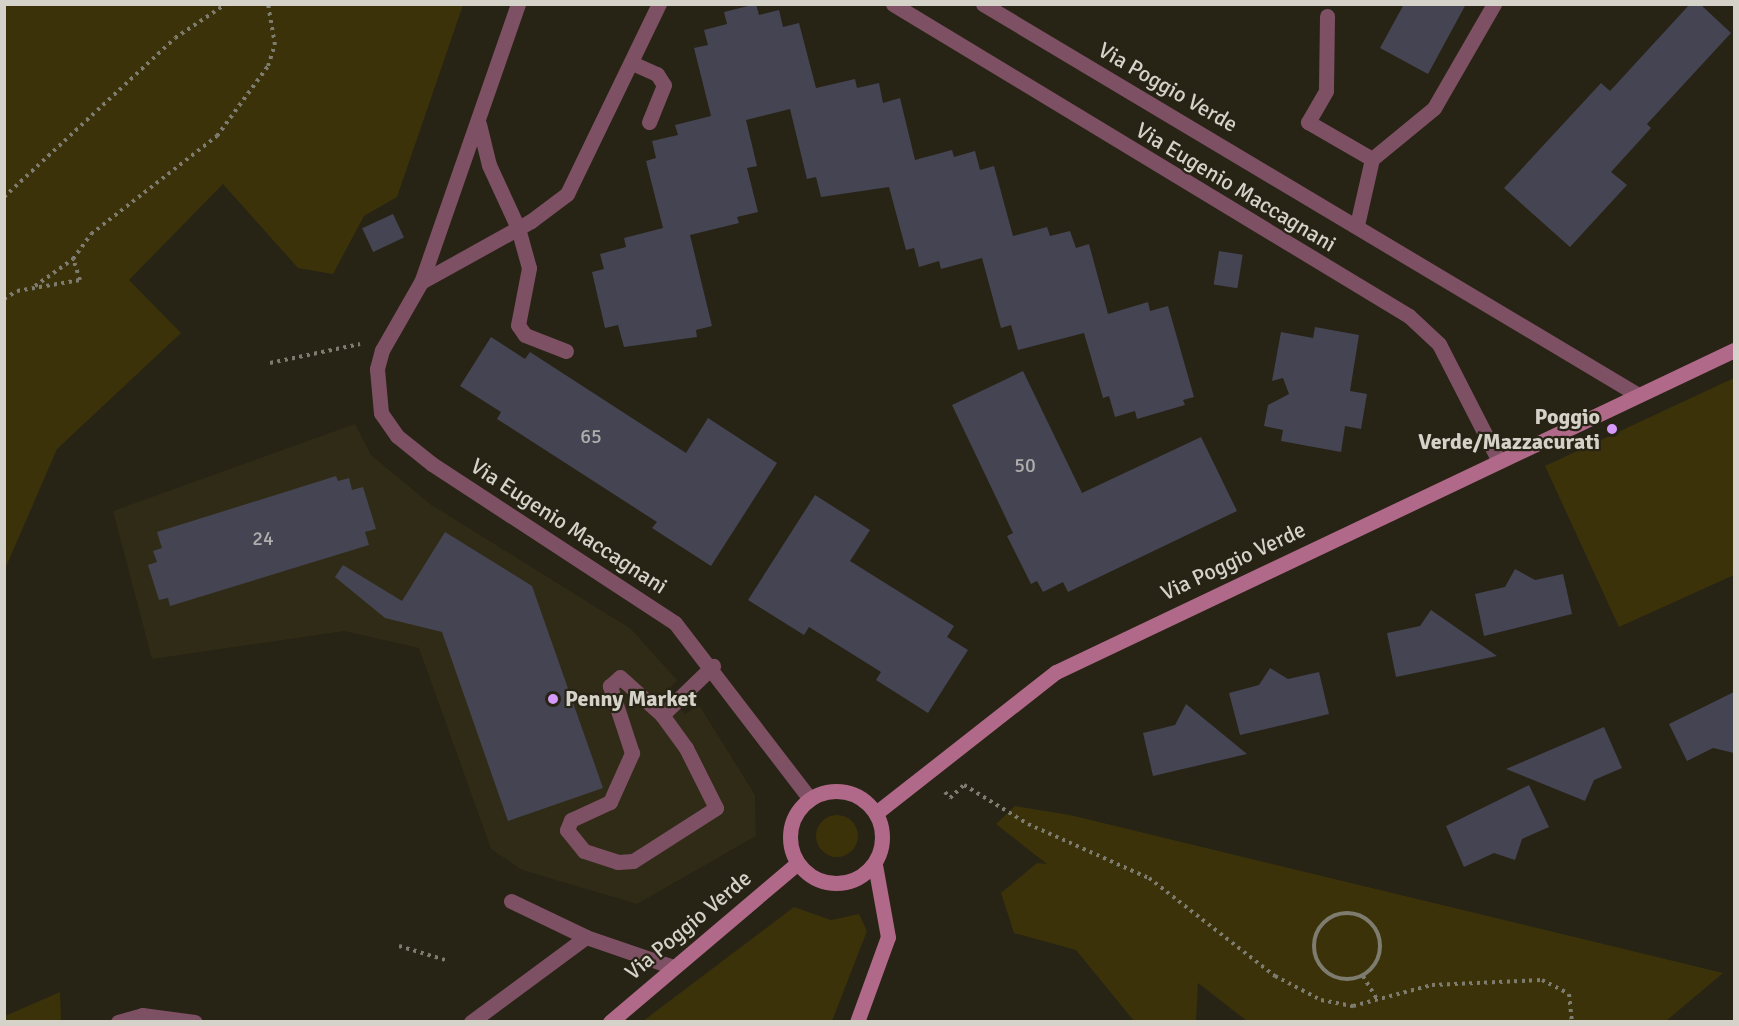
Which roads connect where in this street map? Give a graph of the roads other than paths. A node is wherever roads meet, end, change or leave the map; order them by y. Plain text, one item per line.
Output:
1 (518, 4) edge
2 (659, 4) edge
3 (893, 4) edge
4 (983, 4) edge
5 (1494, 4) edge
6 (1327, 16) dead end
7 (632, 63) junction
8 (649, 122) dead end
9 (479, 123) junction
10 (1372, 159) junction
11 (1357, 225) junction
12 (518, 228) junction
13 (421, 282) junction
14 (1734, 350) edge
15 (566, 351) dead end
16 (1638, 395) junction
17 (1499, 461) junction
18 (713, 666) junction
19 (662, 715) junction
20 (810, 799) junction
21 (876, 813) junction
22 (796, 864) junction
23 (875, 865) junction
24 (511, 901) dead end
25 (586, 937) junction
26 (673, 968) junction
27 (118, 1022) edge
28 (195, 1022) edge
29 (471, 1022) edge
30 (610, 1022) edge
31 (857, 1022) edge

1 - 9 street, Via Eugenio Maccagnani
2 - 7 street, Via Eugenio Maccagnani
3 - 17 street, Via Eugenio Maccagnani
4 - 11 street, Via Poggio Verde
5 - 10 street
6 - 10 street
7 - 8 street
7 - 12 street, Via Eugenio Maccagnani
9 - 12 street
9 - 13 street, Via Eugenio Maccagnani
10 - 11 street
11 - 16 street, Via Poggio Verde
12 - 13 street, Via Eugenio Maccagnani
12 - 15 street
13 - 18 street, Via Eugenio Maccagnani
14 - 16 street, Via Poggio Verde
16 - 17 street, Via Poggio Verde
17 - 21 street, Via Poggio Verde
18 - 19 street
18 - 20 street, Via Eugenio Maccagnani
19 - 19 street
20 - 21 street
20 - 22 street
21 - 23 street
22 - 23 street
22 - 26 street, Via Poggio Verde
23 - 31 street
24 - 25 street
25 - 26 street
25 - 29 street
26 - 30 street, Via Poggio Verde
27 - 28 street

